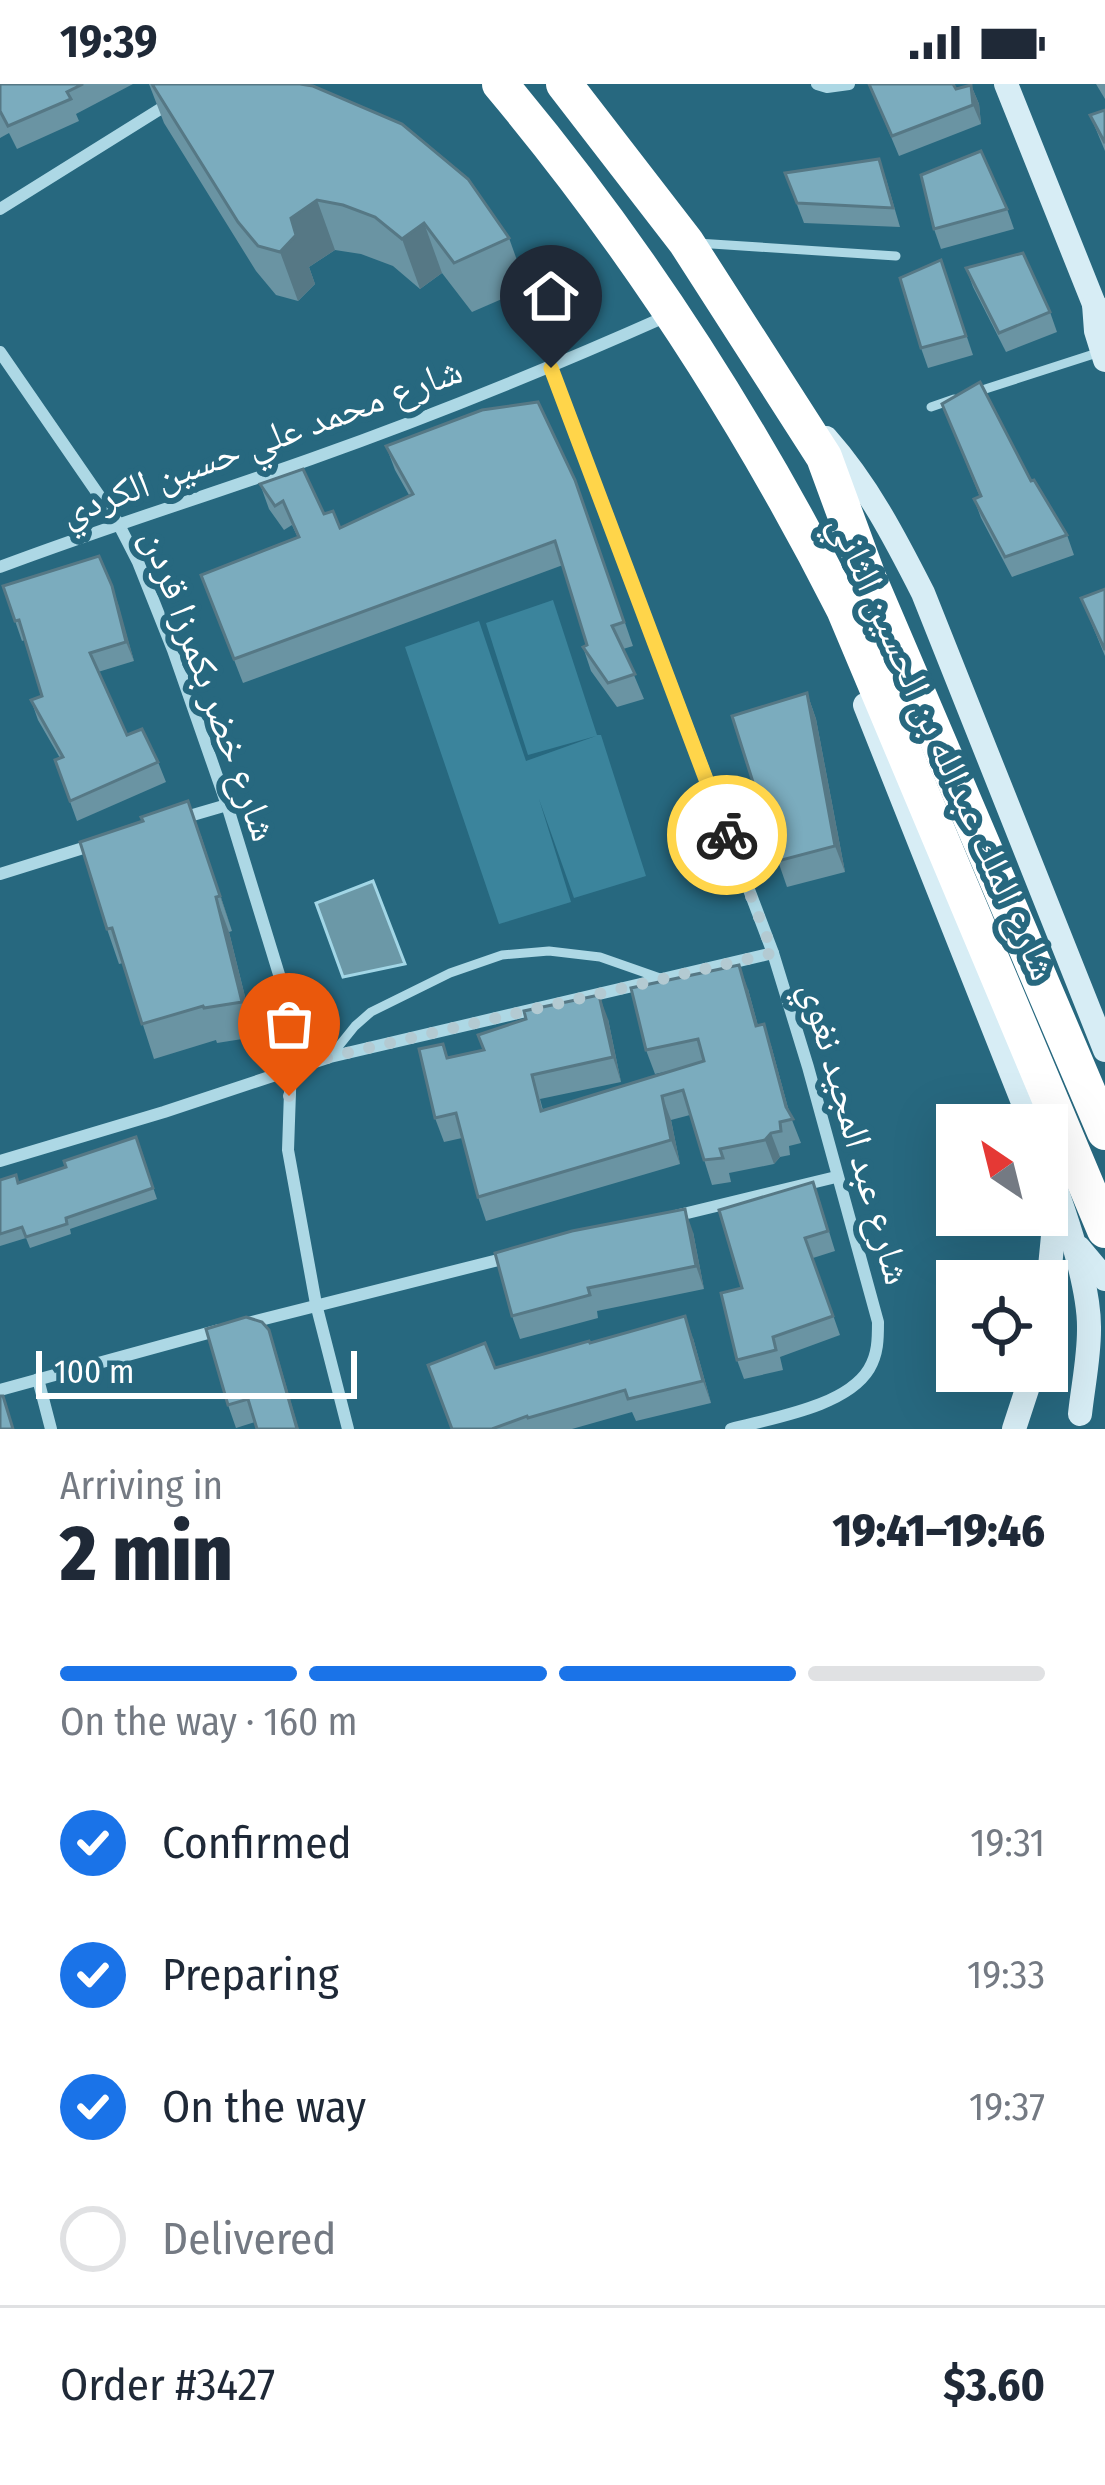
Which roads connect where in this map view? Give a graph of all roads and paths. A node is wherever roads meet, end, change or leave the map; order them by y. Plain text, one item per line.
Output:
1 (500, 84) edge
2 (564, 84) edge
3 (817, 84) edge
4 (848, 84) edge
5 (1006, 84) edge
6 (184, 94) edge
7 (0, 209) edge
8 (686, 242) junction
9 (896, 256) dead end
10 (1099, 311) edge
11 (674, 313) junction
12 (0, 352) edge
13 (1103, 356) edge
14 (551, 368) junction
15 (788, 400) junction
16 (931, 406) dead end
17 (758, 448) junction
18 (118, 523) junction
19 (0, 567) edge
20 (227, 805) junction
21 (159, 826) edge
22 (113, 839) edge
23 (0, 874) edge
24 (773, 953) junction
25 (663, 979) junction
26 (1105, 1050) edge
27 (330, 1057) junction
28 (291, 1069) junction
29 (1024, 1104) edge
30 (1098, 1119) edge
31 (0, 1162) edge
32 (1076, 1170) edge
33 (836, 1177) junction
34 (655, 1221) edge
35 (1088, 1233) edge
36 (519, 1254) edge
37 (1056, 1260) edge
38 (1105, 1280) edge
39 (316, 1304) junction
40 (1105, 1378) edge
41 (38, 1379) junction
42 (0, 1390) edge
43 (1026, 1392) edge
44 (1077, 1422) edge
45 (51, 1429) edge
46 (347, 1429) edge
47 (730, 1429) edge
48 (1013, 1429) edge

1 - 11 highway, شارع الملك عبدالله بن الحسين الثاني
2 - 8 highway, شارع الملك عبدالله بن الحسين الثاني
3 - 4 street
5 - 10 main road
6 - 7 street
8 - 9 lane
8 - 15 highway, شارع الملك عبدالله بن الحسين الثاني
10 - 13 main road
11 - 14 street, شارع محمد علي حسين الكردي
11 - 17 highway, شارع الملك عبدالله بن الحسين الثاني
12 - 18 street, شارع خضر بكمرزا قردن
13 - 16 lane
14 - 18 street, شارع محمد علي حسين الكردي
14 - 24 street, شارع عبد المجيد نغوي
15 - 26 main road
15 - 30 highway, شارع الملك عبدالله بن الحسين الثاني
17 - 29 main road
17 - 32 highway, شارع الملك عبدالله بن الحسين الثاني
18 - 19 street, شارع محمد علي حسين الكردي
18 - 20 street, شارع خضر بكمرزا قردن
20 - 21 street
20 - 28 street, شارع خضر بكمرزا قردن
22 - 23 street
24 - 25 street
24 - 33 street, شارع عبد المجيد نغوي
25 - 27 street
25 - 27 lane
27 - 28 street
28 - 31 street
28 - 39 street, شارع خضر بكمرزا قردن
30 - 32 highway, شارع الملك عبدالله بن الحسين الثاني
32 - 35 highway, شارع الملك عبدالله بن الحسين الثاني
32 - 37 main road
33 - 34 street
33 - 47 street, شارع عبد المجيد نغوي
35 - 38 main road
35 - 44 main road
36 - 39 street
39 - 41 street
39 - 46 street, شارع خضر بكمرزا قردن
40 - 44 main road
41 - 42 street
41 - 45 street
43 - 48 main road

